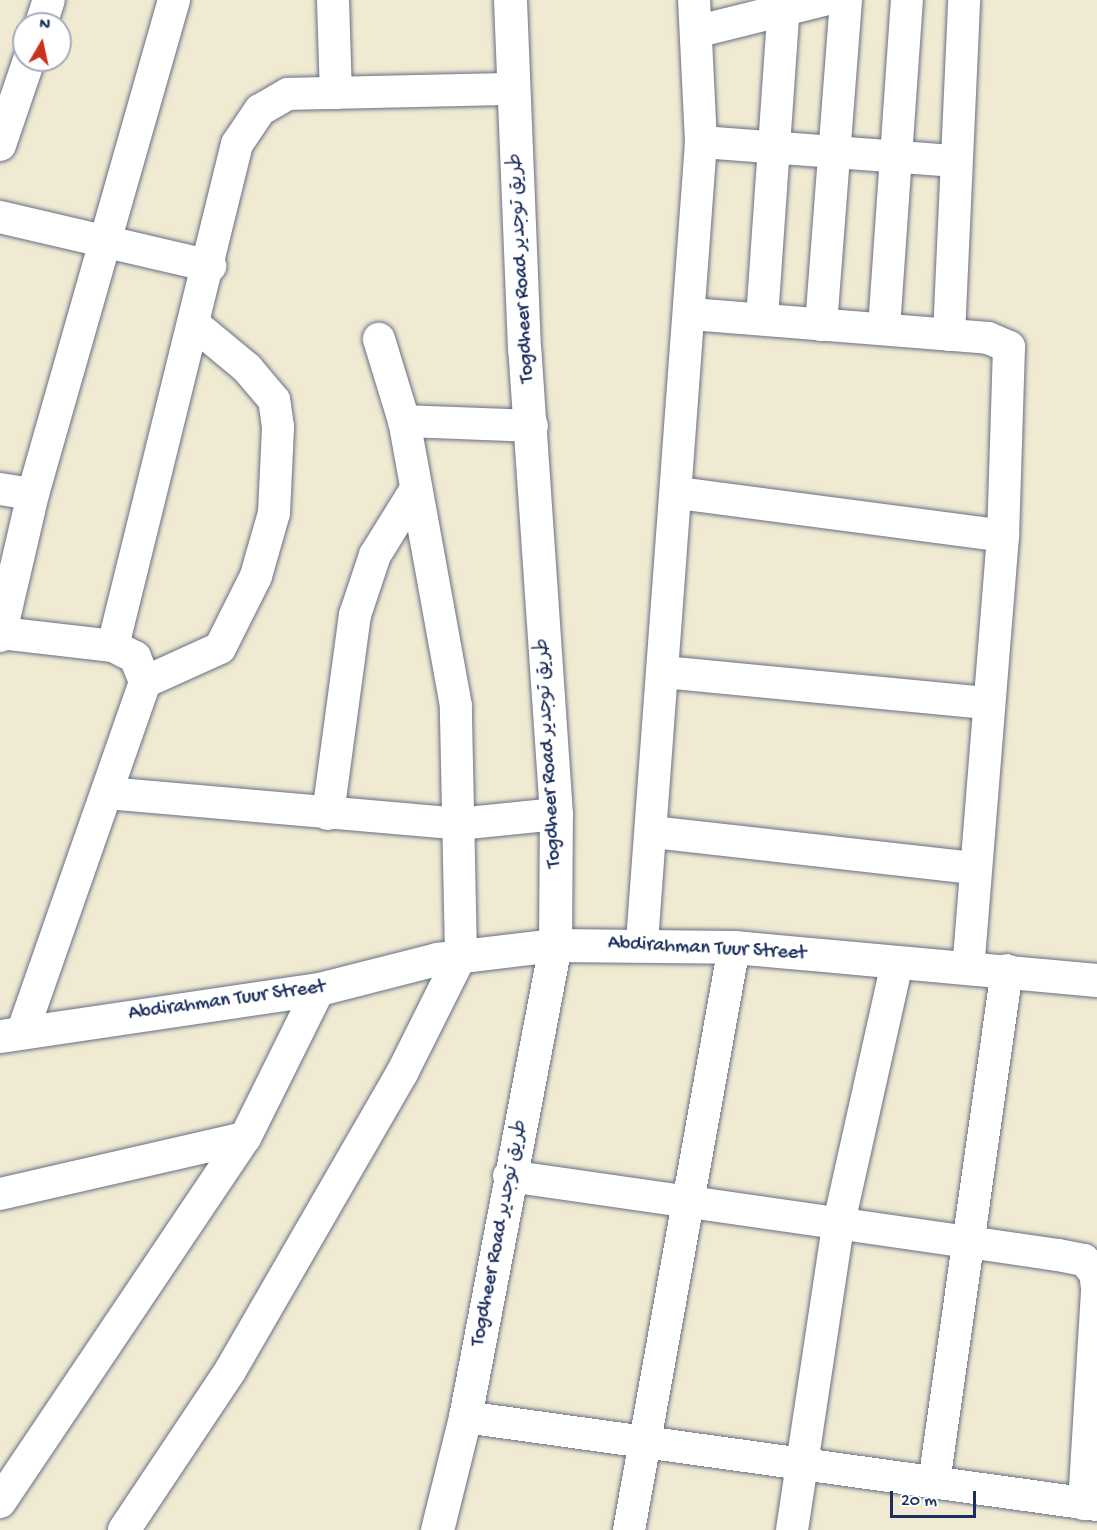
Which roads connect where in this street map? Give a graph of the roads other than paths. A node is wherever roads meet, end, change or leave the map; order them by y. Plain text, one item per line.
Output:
1 (174, 0) edge
2 (333, 0) edge
3 (510, 0) edge
4 (694, 0) edge
5 (823, 0) edge
6 (846, 0) edge
7 (907, 0) edge
8 (964, 0) edge
9 (783, 7) junction
10 (699, 31) junction
11 (25, 72) edge
12 (513, 89) junction
13 (336, 93) junction
14 (700, 142) junction
15 (0, 145) edge
16 (774, 148) junction
17 (836, 155) junction
18 (894, 157) junction
19 (956, 161) junction
20 (0, 217) edge
21 (102, 241) junction
22 (210, 266) junction
23 (691, 314) junction
24 (762, 318) junction
25 (195, 325) junction
26 (821, 325) junction
27 (884, 328) junction
28 (949, 335) junction
29 (379, 339) dead end
30 (404, 421) junction
31 (532, 426) junction
32 (0, 489) edge
33 (416, 489) junction
34 (678, 493) junction
35 (33, 494) junction
36 (1002, 536) junction
37 (0, 635) edge
38 (113, 646) junction
39 (664, 672) junction
40 (145, 682) junction
41 (986, 703) junction
42 (107, 793) junction
43 (328, 813) junction
44 (556, 814) junction
45 (458, 824) junction
46 (652, 832) junction
47 (975, 868) junction
48 (642, 942) junction
49 (555, 945) junction
50 (734, 946) junction
51 (461, 955) junction
52 (897, 963) junction
53 (968, 967) junction
54 (1007, 970) junction
55 (1097, 980) edge
56 (319, 989) junction
57 (11, 1033) edge
58 (245, 1138) junction
59 (509, 1176) junction
60 (0, 1194) edge
61 (688, 1203) junction
62 (838, 1227) junction
63 (969, 1246) junction
64 (1097, 1289) edge
65 (465, 1417) junction
66 (643, 1441) junction
67 (801, 1465) junction
68 (934, 1483) junction
69 (0, 1502) edge
70 (1090, 1504) edge
71 (124, 1530) edge
72 (437, 1530) edge
73 (629, 1530) edge
74 (792, 1530) edge

1 - 21 street
2 - 13 street
3 - 12 street, Togdheer Road طريق توجدير
4 - 10 street
5 - 9 street
6 - 17 street
7 - 18 street
8 - 19 street
9 - 10 street
9 - 16 street
10 - 14 street
11 - 15 street
12 - 13 street
12 - 31 street, Togdheer Road طريق توجدير
13 - 22 street
14 - 16 street
14 - 23 street
16 - 17 street
16 - 24 street
17 - 18 street
17 - 26 street
18 - 19 street
18 - 27 street
19 - 28 street
20 - 21 street
21 - 22 street
21 - 35 street
22 - 25 street
23 - 24 street
23 - 34 street
24 - 26 street
25 - 38 street
25 - 40 street
26 - 27 street
27 - 28 street
28 - 36 street
29 - 30 street
30 - 31 street
30 - 33 street
31 - 44 street, Togdheer Road طريق توجدير
32 - 35 street
33 - 43 street
33 - 45 street
34 - 36 street
34 - 39 street
35 - 37 street
36 - 41 street
37 - 38 street
38 - 40 street
39 - 41 street
39 - 46 street
40 - 42 street
41 - 47 street
42 - 43 street
42 - 57 street
43 - 45 street
44 - 45 street
44 - 49 street, Togdheer Road طريق توجدير
45 - 51 street
46 - 47 street
46 - 48 street
47 - 53 street
48 - 49 street, Abdirahman Tuur Street
48 - 50 street, Abdirahman Tuur Street
49 - 51 street, Abdirahman Tuur Street
49 - 59 street, Togdheer Road طريق توجدير
50 - 52 street, Abdirahman Tuur Street
50 - 61 street
51 - 56 street, Abdirahman Tuur Street
51 - 71 street
52 - 53 street, Abdirahman Tuur Street
52 - 62 street
53 - 54 street, Abdirahman Tuur Street
54 - 55 street, Abdirahman Tuur Street
54 - 63 street
56 - 57 street, Abdirahman Tuur Street
56 - 58 street
58 - 60 street
58 - 69 street
59 - 61 street
59 - 65 street, Togdheer Road طريق توجدير
61 - 62 street
61 - 66 street
62 - 63 street
62 - 67 street
63 - 64 street
63 - 68 street
64 - 70 street
65 - 66 street
65 - 72 street, Togdheer Road طريق توجدير
66 - 67 street
66 - 73 street
67 - 68 street
67 - 74 street
68 - 70 street

